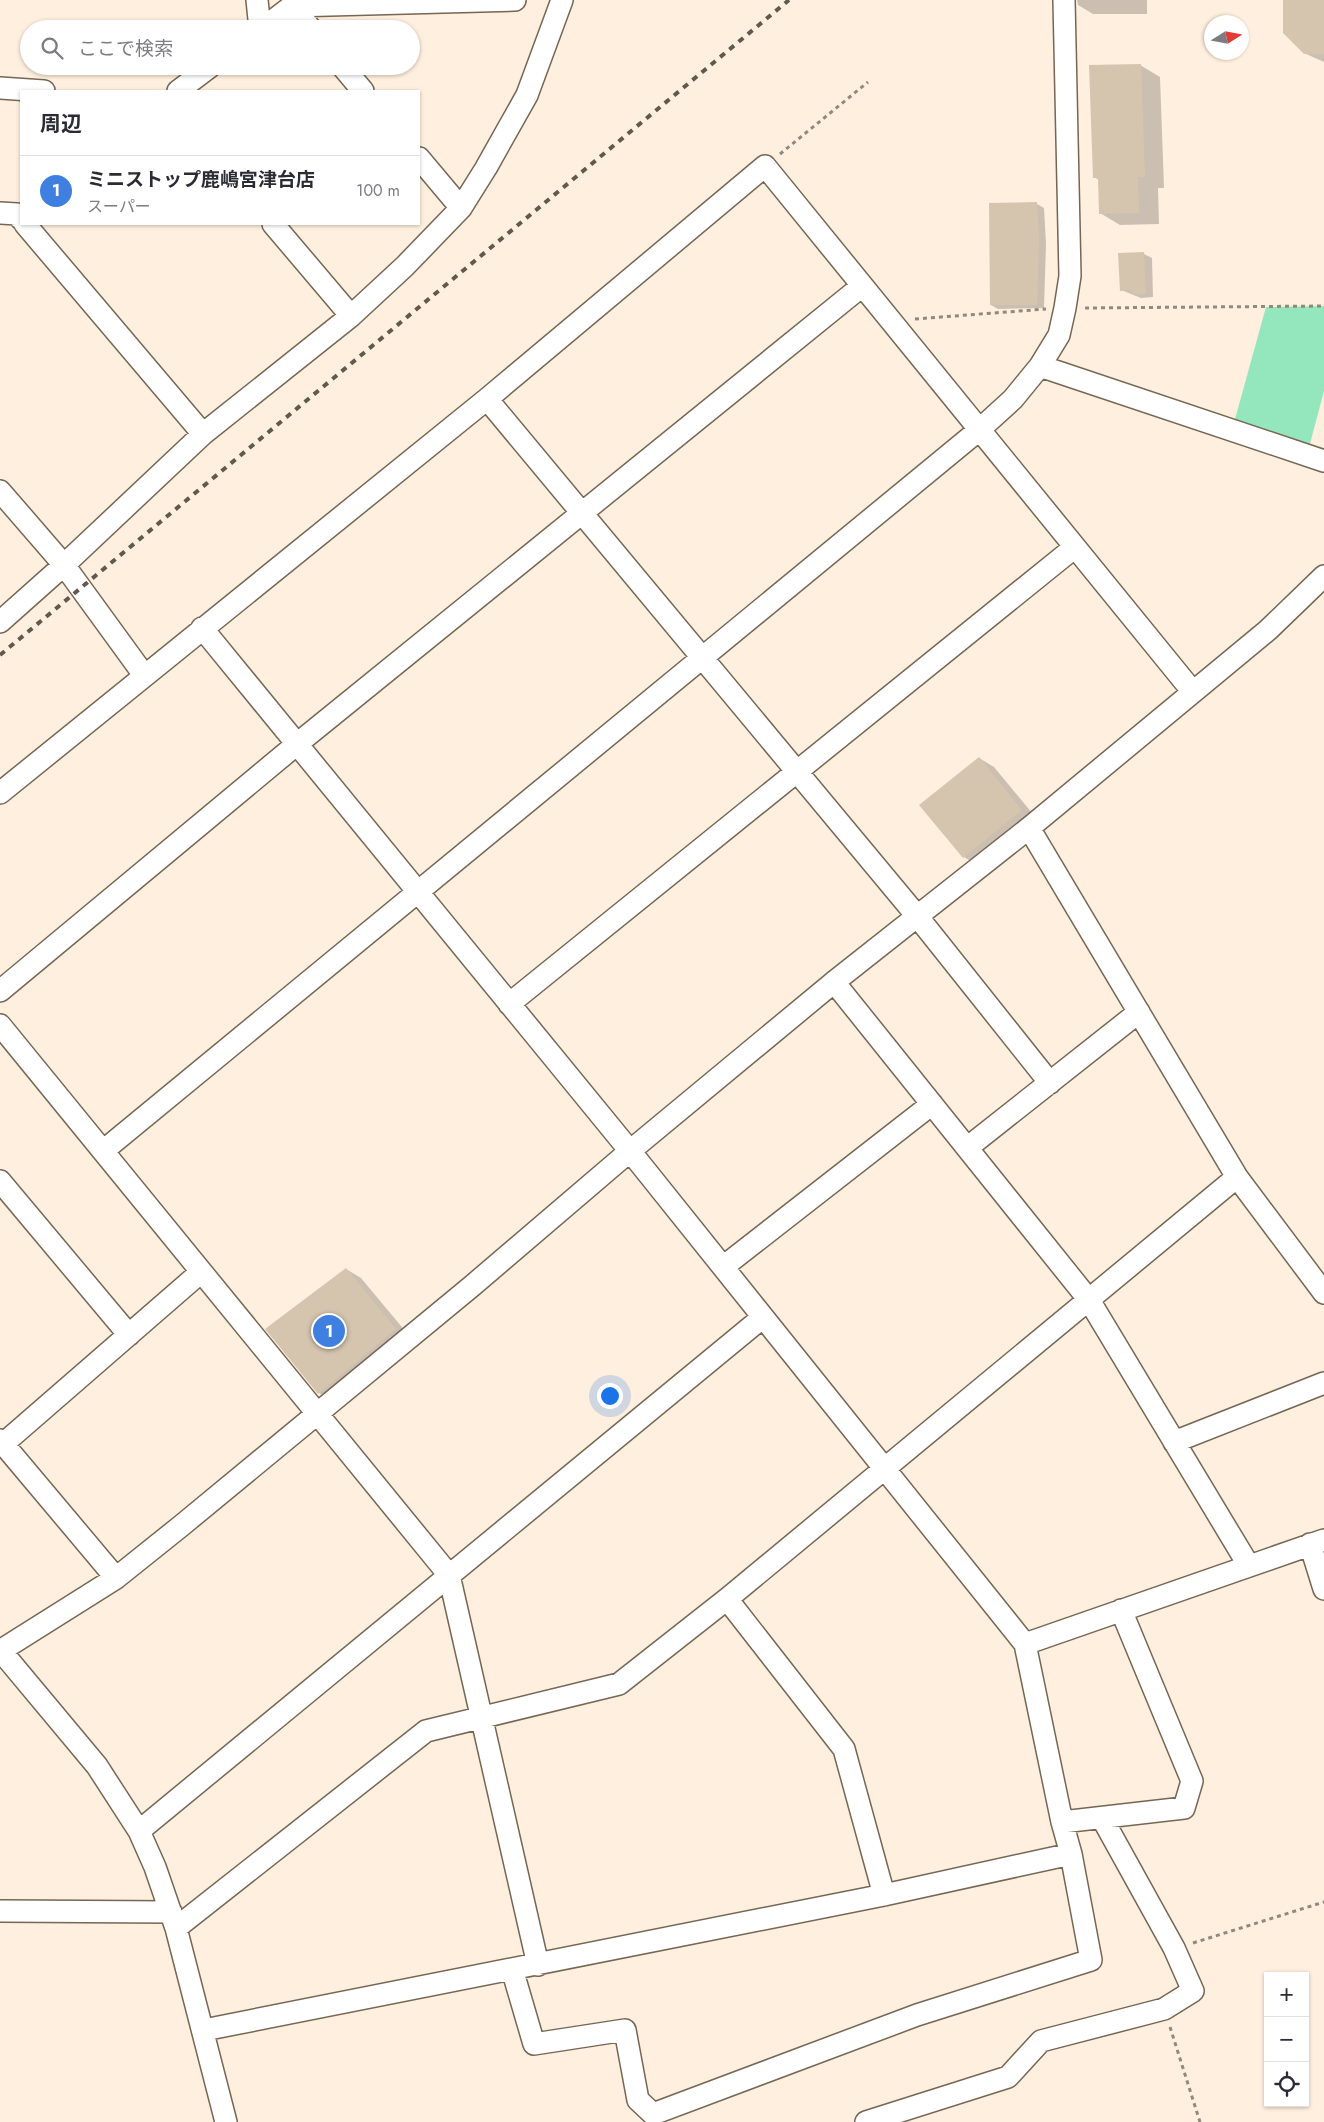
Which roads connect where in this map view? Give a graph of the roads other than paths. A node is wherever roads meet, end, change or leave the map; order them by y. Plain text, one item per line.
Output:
1 (257, 0) edge
2 (515, 0) edge
3 (562, 0) edge
4 (1064, 0) edge
5 (292, 6) junction
6 (260, 20) edge
7 (273, 20) edge
8 (304, 20) edge
9 (200, 75) edge
10 (350, 75) edge
11 (0, 88) edge
12 (29, 90) edge
13 (179, 90) edge
14 (362, 90) edge
15 (420, 159) edge
16 (461, 208) junction
17 (0, 212) edge
18 (20, 218) edge
19 (26, 225) edge
20 (274, 225) edge
21 (862, 286) junction
22 (351, 316) junction
23 (1040, 366) junction
24 (487, 399) junction
25 (980, 430) junction
26 (203, 434) junction
27 (1324, 461) edge
28 (0, 491) edge
29 (582, 513) junction
30 (1075, 547) junction
31 (64, 565) junction
32 (1324, 576) edge
33 (0, 622) edge
34 (202, 628) junction
35 (702, 658) junction
36 (144, 675) junction
37 (1193, 692) junction
38 (297, 744) junction
39 (797, 772) junction
40 (0, 793) edge
41 (1029, 828) junction
42 (418, 892) junction
43 (917, 916) junction
44 (834, 982) junction
45 (0, 991) edge
46 (509, 1004) junction
47 (1139, 1012) junction
48 (0, 1025) edge
49 (1050, 1083) junction
50 (932, 1104) junction
51 (967, 1148) junction
52 (103, 1151) junction
53 (630, 1151) junction
54 (1237, 1177) junction
55 (0, 1181) edge
56 (723, 1267) junction
57 (201, 1272) junction
58 (1324, 1293) edge
59 (1089, 1300) junction
60 (763, 1317) junction
61 (128, 1335) junction
62 (1324, 1384) edge
63 (316, 1413) junction
64 (1, 1442) edge
65 (1174, 1442) junction
66 (884, 1468) junction
67 (1317, 1542) edge
68 (1249, 1566) junction
69 (449, 1576) junction
70 (116, 1578) junction
71 (1324, 1589) edge
72 (727, 1599) junction
73 (1121, 1610) junction
74 (1025, 1644) junction
75 (0, 1651) edge
76 (482, 1716) junction
77 (1102, 1818) junction
78 (1062, 1822) junction
79 (139, 1831) junction
80 (1071, 1854) junction
81 (884, 1895) junction
82 (0, 1912) edge
83 (173, 1920) junction
84 (538, 1965) junction
85 (512, 1969) junction
86 (204, 2030) junction
87 (226, 2122) edge
88 (866, 2122) edge

1 - 6 street
2 - 5 street
3 - 16 street
4 - 23 street
5 - 7 street
5 - 8 street
9 - 13 street
10 - 14 street
11 - 12 street
15 - 16 street
16 - 22 street
17 - 18 street
19 - 26 street
20 - 22 street
21 - 24 street
21 - 25 street
21 - 29 street
22 - 26 street
23 - 25 street
23 - 27 street
24 - 29 street
24 - 34 street
25 - 30 street
25 - 35 street
26 - 31 street
28 - 31 street
29 - 35 street
29 - 38 street
30 - 37 street
30 - 39 street
31 - 33 street
31 - 36 street
32 - 37 street
34 - 36 street
34 - 38 street
35 - 39 street
35 - 42 street
36 - 40 street
37 - 41 street
38 - 42 street
38 - 45 street
39 - 43 street
39 - 46 street
41 - 43 street
41 - 47 street
42 - 46 street
42 - 52 street
43 - 44 street
43 - 49 street
44 - 50 street
44 - 53 street
46 - 53 street
47 - 49 street
47 - 54 street
48 - 52 street
49 - 51 street
50 - 51 street
50 - 56 street
51 - 59 street
52 - 57 street
53 - 56 street
53 - 63 street
54 - 58 street
54 - 59 street
55 - 61 street
56 - 60 street
57 - 61 street
57 - 63 street
59 - 65 street
59 - 66 street
60 - 66 street
60 - 69 street
61 - 64 street
62 - 65 street
63 - 69 street
63 - 70 street
64 - 70 street
65 - 68 street
66 - 72 street
66 - 74 street
67 - 68 street
67 - 71 street
68 - 73 street
69 - 76 street
69 - 79 street
70 - 75 street
72 - 76 street
72 - 81 street
73 - 74 street
73 - 77 street
74 - 78 street
75 - 79 street
76 - 83 street
76 - 84 street
77 - 78 street
77 - 88 street
78 - 80 street
79 - 83 street
80 - 81 street
80 - 85 street
81 - 84 street
82 - 83 street
83 - 86 street
84 - 85 street
85 - 86 street
86 - 87 street

